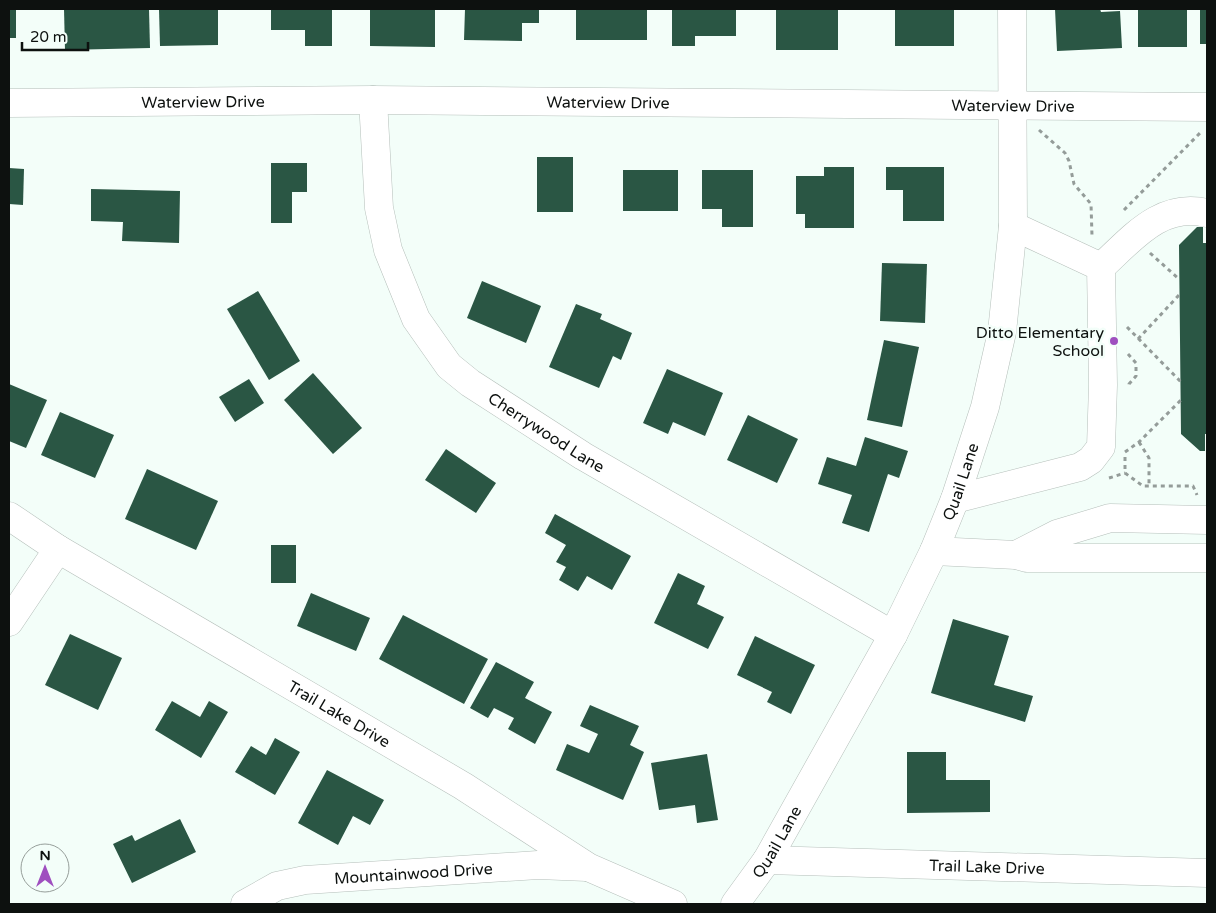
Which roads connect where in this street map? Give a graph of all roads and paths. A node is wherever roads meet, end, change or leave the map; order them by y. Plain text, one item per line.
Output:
1 (1012, 9) edge
2 (373, 100) junction
3 (9, 103) edge
4 (1012, 105) junction
5 (1206, 117) edge
6 (1035, 127) dead end
7 (1123, 212) dead end
8 (1207, 213) edge
9 (1013, 226) junction
10 (1092, 242) dead end
11 (1156, 249) dead end
12 (1150, 253) junction
13 (1144, 259) dead end
14 (1102, 267) junction
15 (1180, 279) dead end
16 (1180, 294) dead end
17 (1124, 333) dead end
18 (1138, 338) junction
19 (1124, 349) dead end
20 (1181, 382) dead end
21 (1129, 391) dead end
22 (1181, 400) dead end
23 (1139, 442) junction
24 (1125, 444) dead end
25 (1125, 453) junction
26 (1149, 486) junction
27 (955, 499) junction
28 (1203, 509) edge
29 (9, 516) edge
30 (58, 549) junction
31 (934, 551) junction
32 (1016, 555) junction
33 (1207, 558) edge
34 (9, 622) edge
35 (893, 635) junction
36 (767, 860) junction
37 (588, 867) junction
38 (1207, 873) edge
39 (245, 904) edge
40 (673, 904) edge
41 (736, 904) edge

1 - 4 street, Quail Lane
2 - 3 street, Waterview Drive
2 - 4 street, Waterview Drive
2 - 35 street, Cherrywood Lane
4 - 5 street, Waterview Drive
4 - 9 street, Quail Lane
5 - 7 path
6 - 10 path
8 - 14 street
9 - 14 street
9 - 27 street, Quail Lane
11 - 12 path
12 - 13 path
12 - 15 path
14 - 27 street
16 - 18 path
17 - 18 path
18 - 20 path
19 - 21 path
22 - 23 path
23 - 25 path
23 - 26 path
24 - 25 path
25 - 26 path
26 - 28 path
27 - 31 street, Quail Lane
28 - 32 street
29 - 30 street, Trail Lake Drive
30 - 34 street
30 - 37 street, Trail Lake Drive
31 - 32 street
31 - 35 street, Quail Lane
32 - 33 street
35 - 36 street, Quail Lane
36 - 38 street, Trail Lake Drive
36 - 41 street, Quail Lane
37 - 39 street, Mountainwood Drive
37 - 40 street, Trail Lake Drive

